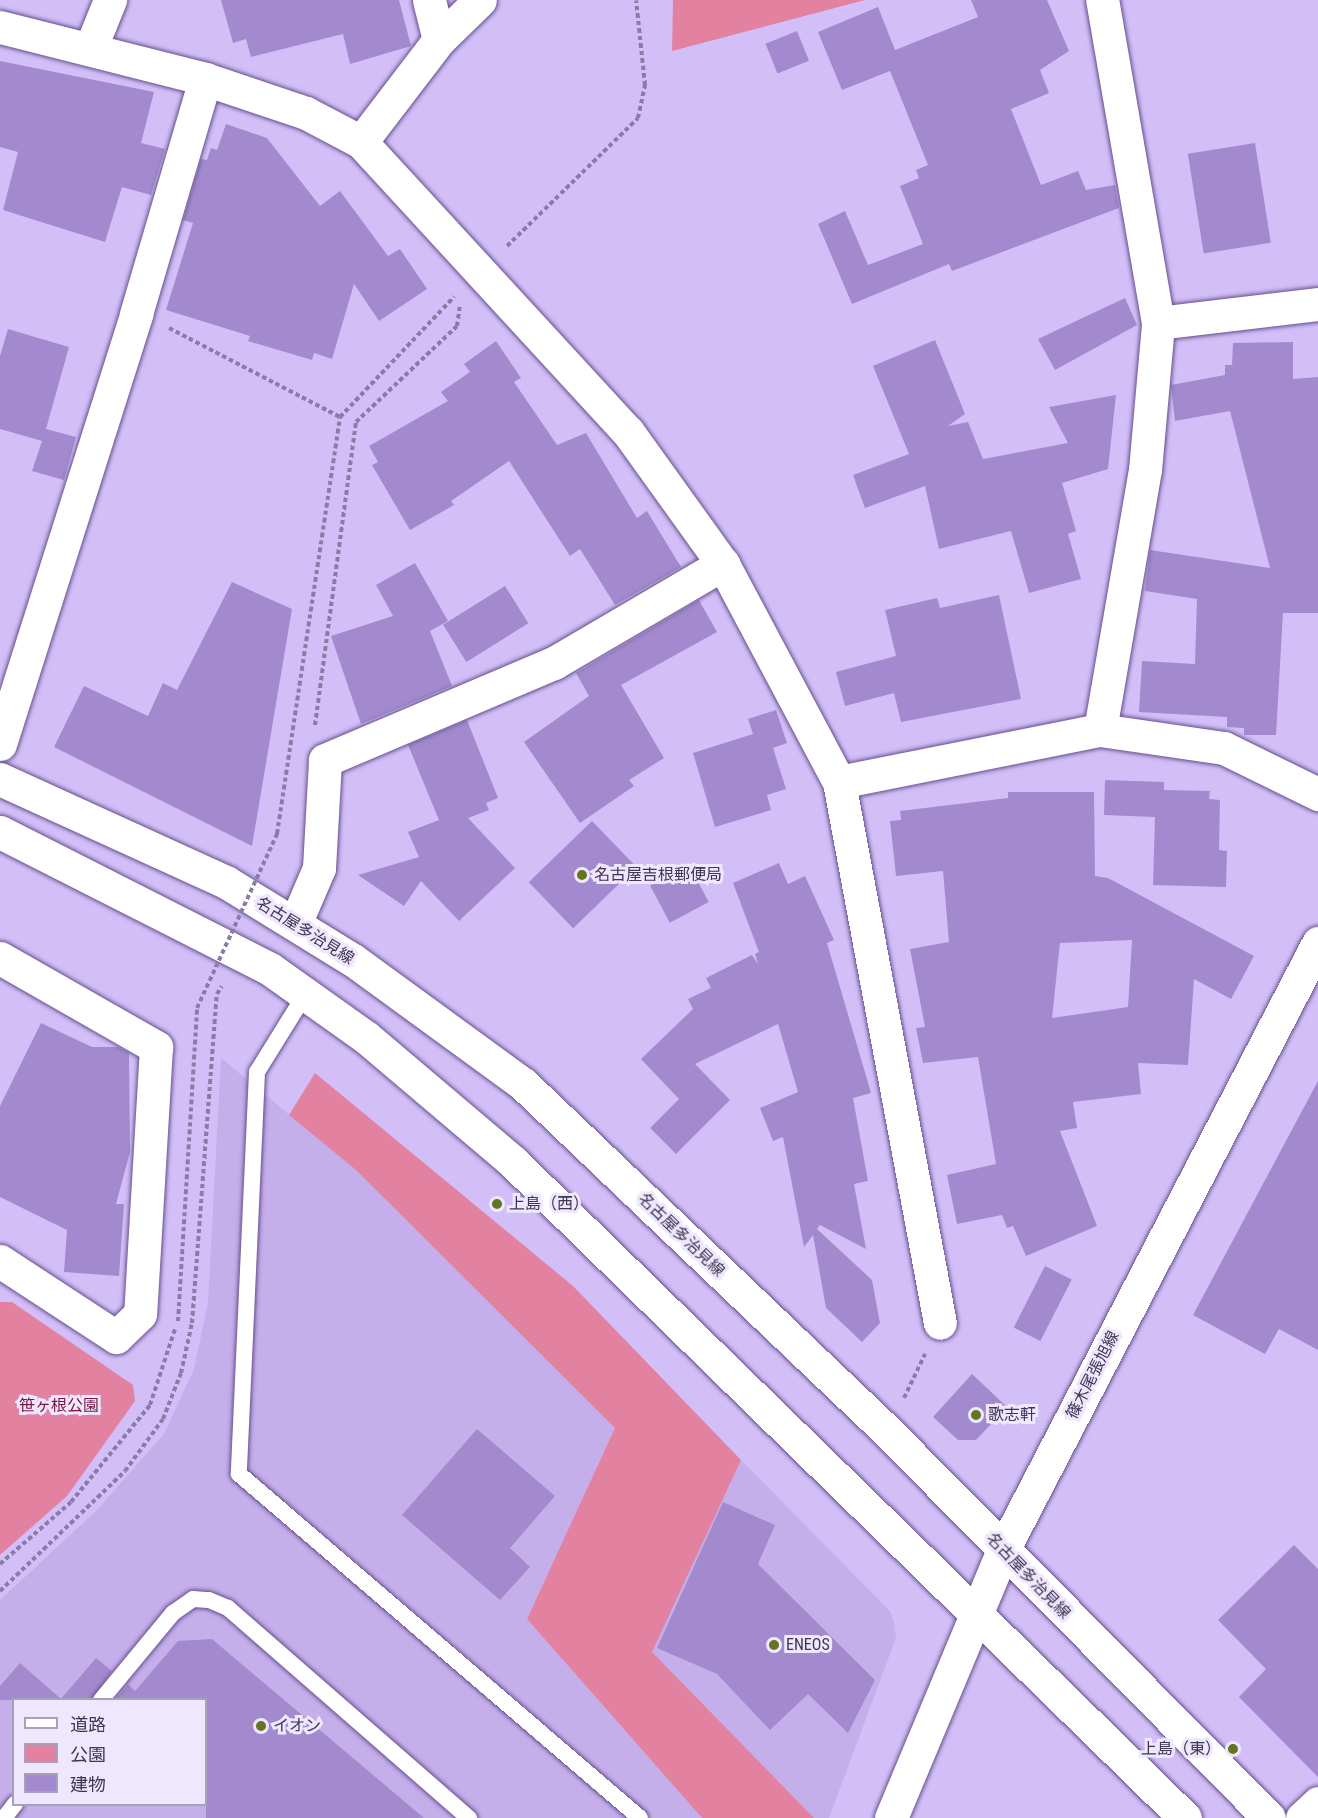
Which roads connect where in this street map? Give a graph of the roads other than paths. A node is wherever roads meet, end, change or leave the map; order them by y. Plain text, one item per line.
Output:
1 (110, 0) edge
2 (429, 0) edge
3 (480, 0) edge
4 (1102, 0) edge
5 (0, 27) edge
6 (439, 40) junction
7 (91, 47) junction
8 (205, 79) junction
9 (361, 142) junction
10 (1318, 304) edge
11 (1158, 322) junction
12 (723, 564) junction
13 (1100, 730) junction
14 (0, 744) edge
15 (0, 778) edge
16 (839, 782) junction
17 (1318, 794) edge
18 (0, 832) edge
19 (295, 924) junction
20 (1318, 943) edge
21 (0, 958) edge
22 (306, 993) junction
23 (0, 1261) edge
24 (940, 1323) road end
25 (1003, 1550) junction
26 (976, 1614) junction
27 (103, 1698) edge
28 (1318, 1803) edge
29 (13, 1806) edge
30 (4, 1818) edge
31 (469, 1818) edge
32 (640, 1818) edge
33 (891, 1818) edge
34 (1185, 1818) edge
35 (1269, 1818) edge
36 (1302, 1818) edge

1 - 7 street
2 - 6 street
3 - 6 street
4 - 11 street
5 - 7 street
6 - 9 street
7 - 8 street
8 - 9 street
8 - 14 street
9 - 12 street
10 - 11 street
11 - 13 street
12 - 16 street
12 - 19 street
13 - 16 street
13 - 17 street
15 - 19 street, 名古屋多治見線
16 - 24 street
18 - 22 street
19 - 25 street, 名古屋多治見線
20 - 25 street, 篠木尾張旭線
21 - 23 street
22 - 26 street
22 - 32 lane
25 - 26 street, 篠木尾張旭線
25 - 35 street, 名古屋多治見線
26 - 33 street, 篠木尾張旭線
26 - 34 street
27 - 31 lane
28 - 36 street
29 - 30 lane

